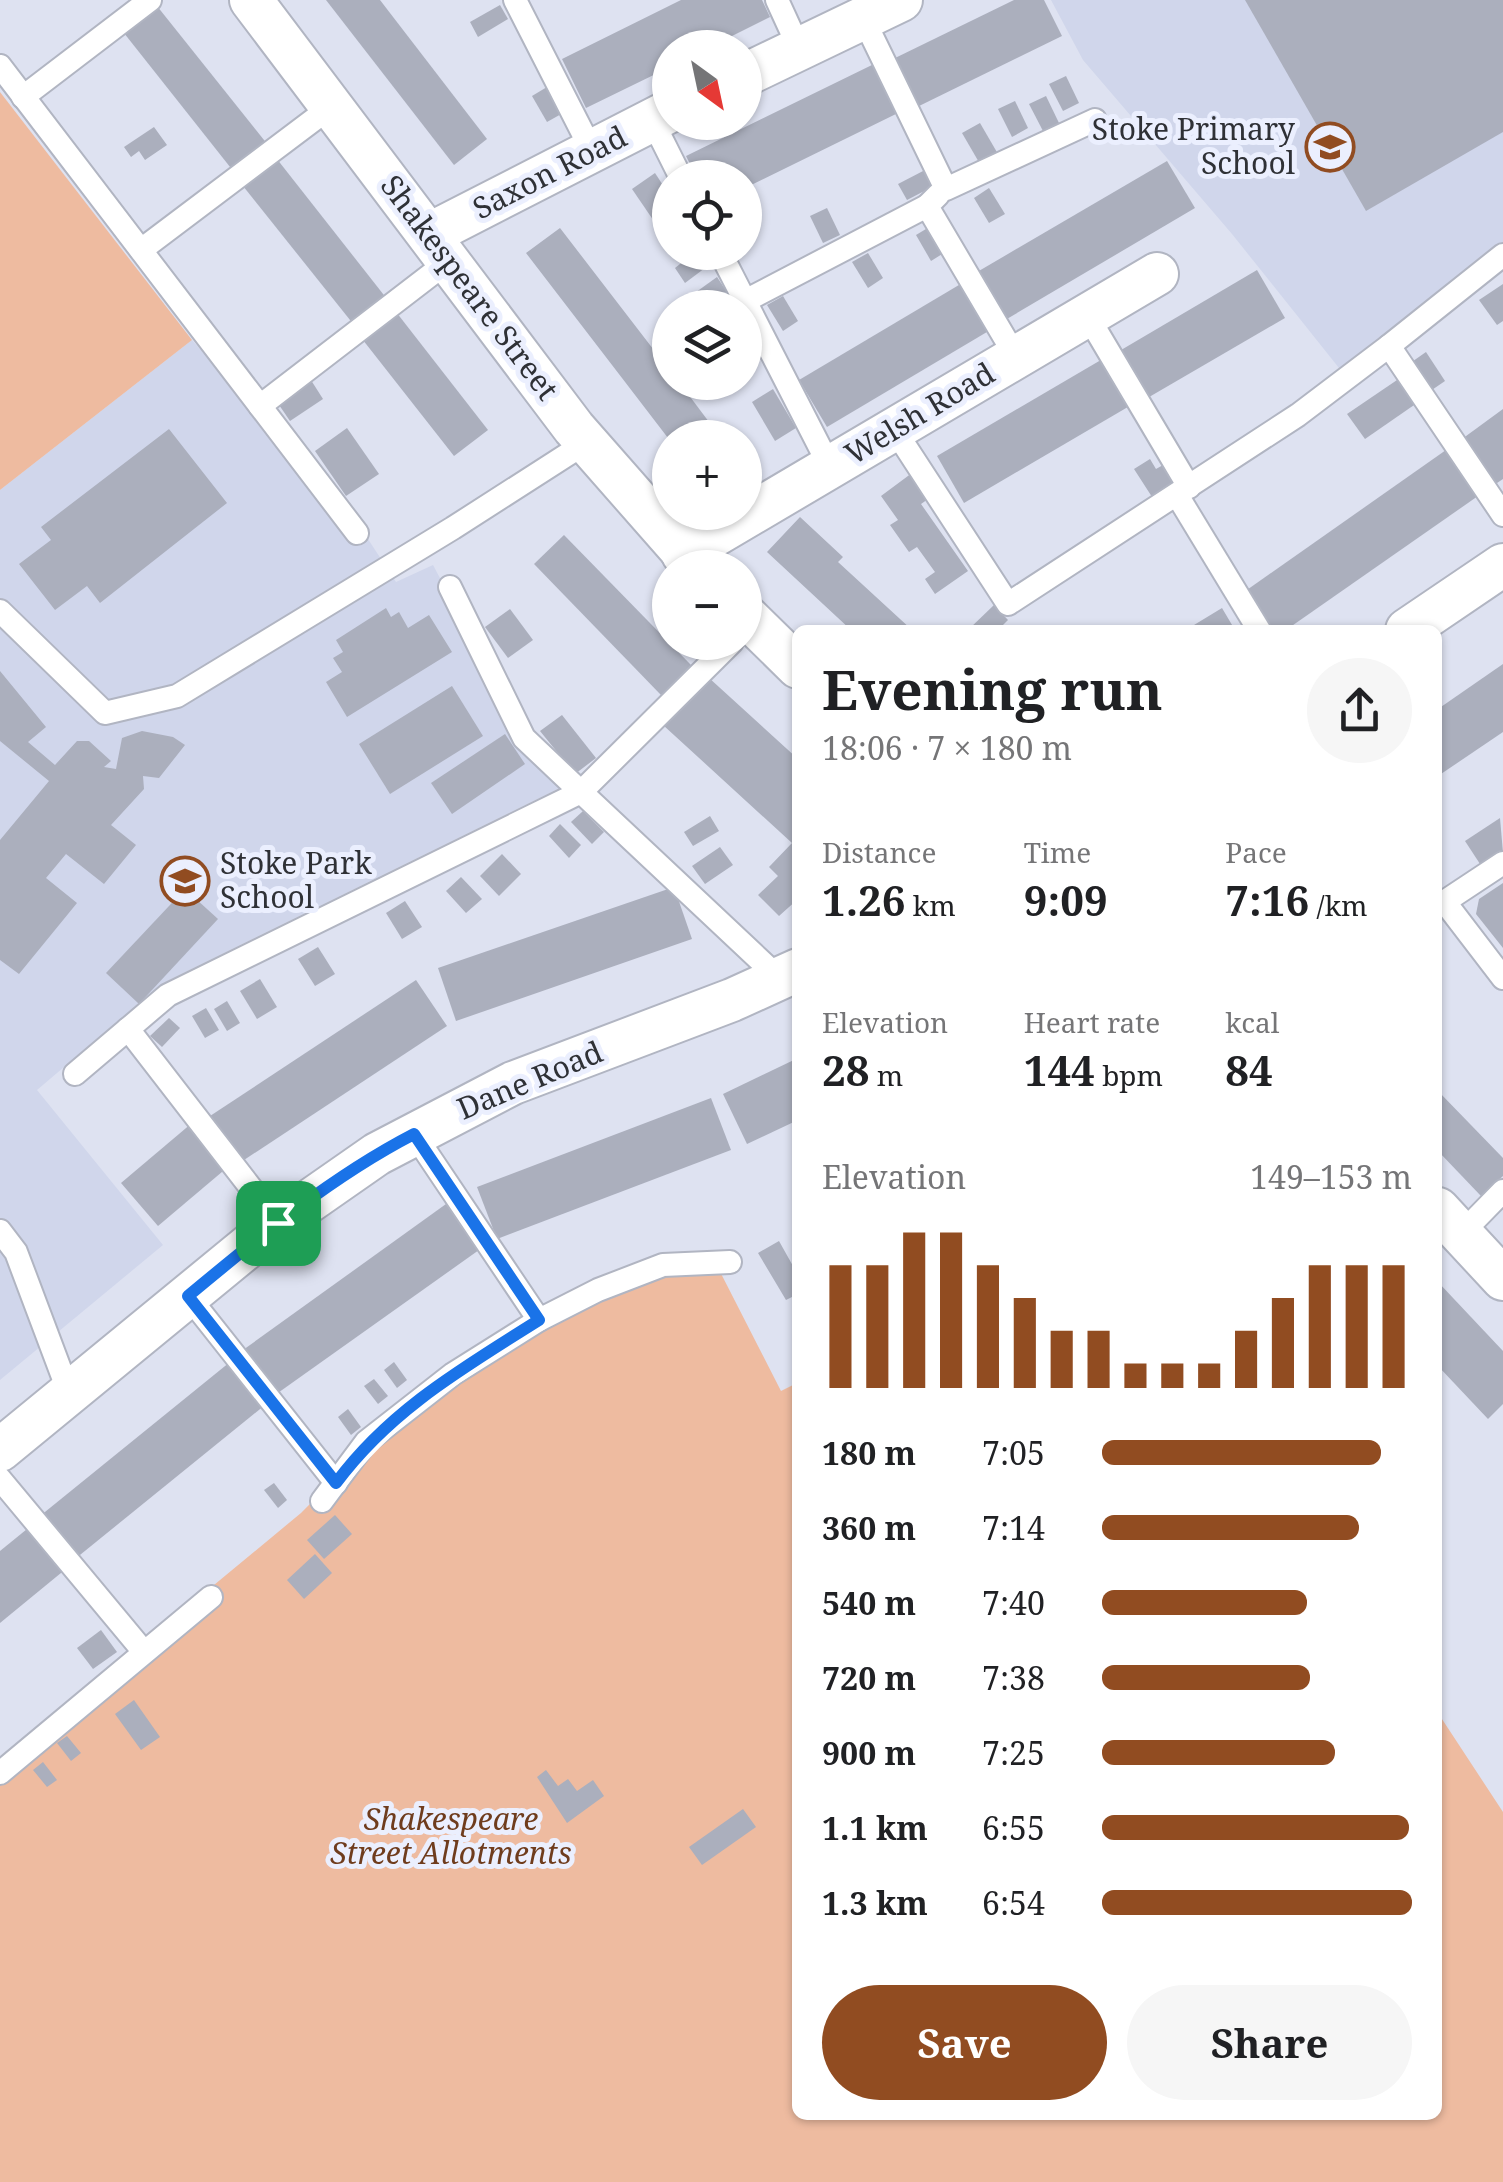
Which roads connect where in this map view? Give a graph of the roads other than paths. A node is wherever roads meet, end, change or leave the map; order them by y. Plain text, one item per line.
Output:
1 (150, 0) edge
2 (251, 0) edge
3 (515, 0) edge
4 (777, 0) edge
5 (882, 9) edge
6 (799, 48) junction
7 (0, 66) edge
8 (762, 66) edge
9 (24, 97) junction
10 (332, 106) junction
11 (1094, 120) dead end
12 (652, 121) edge
13 (592, 151) junction
14 (946, 189) junction
15 (927, 206) junction
16 (440, 247) junction
17 (140, 250) junction
18 (1503, 255) edge
19 (1157, 274) dead end
20 (762, 292) edge
21 (1088, 315) junction
22 (762, 334) edge
23 (1389, 346) junction
24 (1016, 358) junction
25 (260, 406) junction
26 (894, 429) junction
27 (586, 442) junction
28 (830, 467) junction
29 (1183, 491) junction
30 (1503, 515) edge
31 (357, 533) dead end
32 (680, 550) edge
33 (706, 550) edge
34 (1503, 565) edge
35 (450, 587) dead end
36 (0, 611) edge
37 (1256, 625) edge
38 (1414, 625) edge
39 (762, 640) edge
40 (711, 660) edge
41 (792, 663) edge
42 (580, 792) junction
43 (1503, 863) edge
44 (1442, 903) edge
45 (1442, 905) edge
46 (788, 974) edge
47 (1503, 978) edge
48 (128, 1030) junction
49 (75, 1074) dead end
50 (414, 1134) junction
51 (1503, 1191) edge
52 (1449, 1221) edge
53 (278, 1223) junction
54 (0, 1232) edge
55 (730, 1262) dead end
56 (1503, 1279) edge
57 (188, 1296) junction
58 (539, 1320) junction
59 (69, 1393) junction
60 (1, 1455) edge
61 (211, 1597) dead end
62 (144, 1652) junction
63 (0, 1773) edge

1 - 9 lane
2 - 10 street, Shakespeare Street
3 - 13 lane
4 - 6 lane
5 - 6 street
5 - 14 lane
6 - 8 street
7 - 9 lane
9 - 17 lane
10 - 16 street, Shakespeare Street
10 - 17 lane
11 - 14 lane
12 - 13 street, Saxon Road
13 - 16 street, Saxon Road
14 - 15 lane
15 - 20 lane
15 - 24 lane
16 - 25 lane
16 - 27 street, Shakespeare Street
17 - 25 lane
18 - 23 lane
19 - 21 street, Welsh Road
21 - 24 street, Welsh Road
21 - 29 lane
22 - 28 lane
23 - 29 lane
23 - 30 lane
24 - 26 street, Welsh Road
25 - 31 lane
26 - 28 street, Welsh Road
26 - 29 lane
27 - 32 street, Shakespeare Street
27 - 36 lane
28 - 33 street, Welsh Road
29 - 37 lane
34 - 38 street
35 - 42 lane
39 - 41 street
40 - 42 lane
42 - 46 lane
42 - 48 lane
43 - 44 lane
45 - 47 lane
46 - 50 street, Dane Road
48 - 49 lane
48 - 53 lane
50 - 53 street, Dane Road
50 - 58 lane
51 - 52 lane
52 - 56 street
53 - 57 street, Dane Road
54 - 59 lane
55 - 58 lane
57 - 58 lane
57 - 59 street, Dane Road
59 - 60 street, Dane Road
60 - 62 lane
61 - 62 lane
62 - 63 lane

